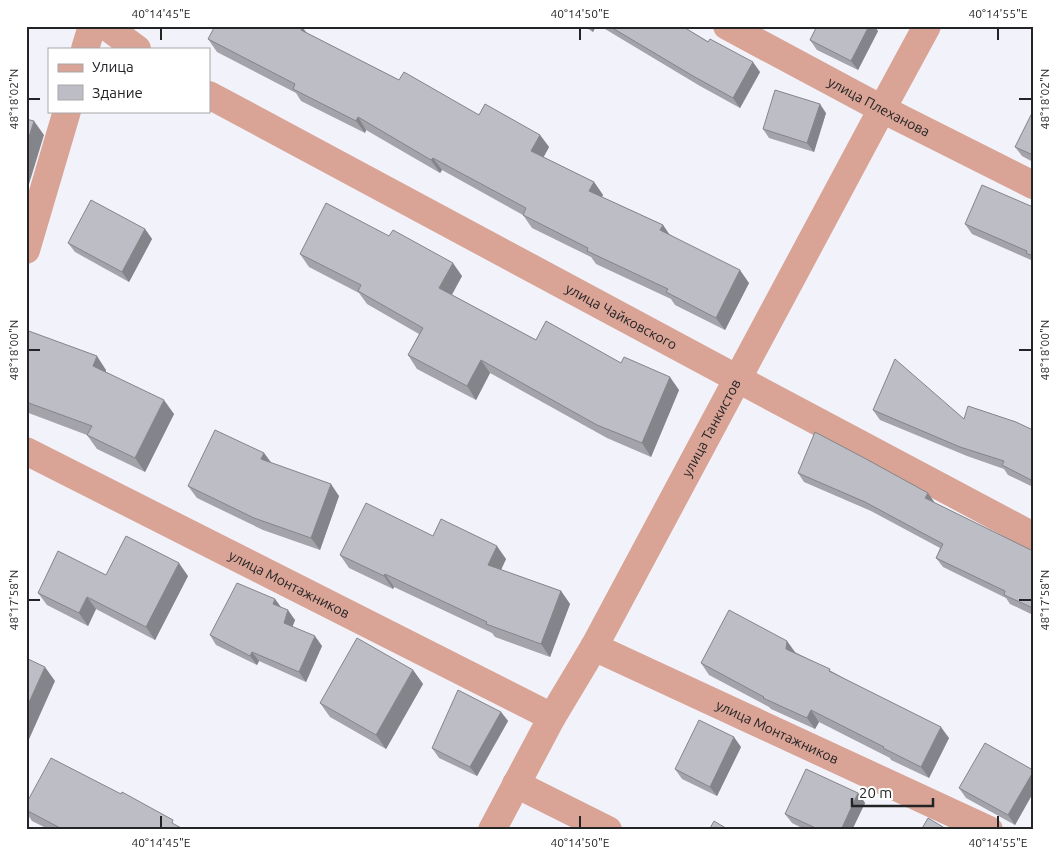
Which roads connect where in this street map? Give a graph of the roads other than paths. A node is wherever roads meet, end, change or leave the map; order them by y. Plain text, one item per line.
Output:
1 (92, 26) edge
2 (106, 26) edge
3 (727, 26) edge
4 (927, 26) edge
5 (85, 48) edge
6 (136, 48) edge
7 (210, 96) edge
8 (882, 109) junction
9 (67, 112) edge
10 (1033, 185) edge
11 (26, 250) edge
12 (738, 379) junction
13 (26, 451) edge
14 (1033, 536) edge
15 (594, 647) junction
16 (552, 717) junction
17 (516, 784) junction
18 (492, 830) edge
19 (608, 830) edge
20 (989, 830) edge

1 - 5 street
2 - 6 street
3 - 8 street, улица Плеханова
4 - 8 street, улица Танкистов
7 - 12 street, улица Чайковского
8 - 10 street, улица Плеханова
8 - 12 street, улица Танкистов
9 - 11 street
12 - 14 street, улица Чайковского
12 - 15 street, улица Танкистов
13 - 16 street, улица Монтажников
15 - 16 street, улица Танкистов
15 - 20 street, улица Монтажников
16 - 17 street, улица Танкистов
17 - 18 street, улица Танкистов
17 - 19 street

